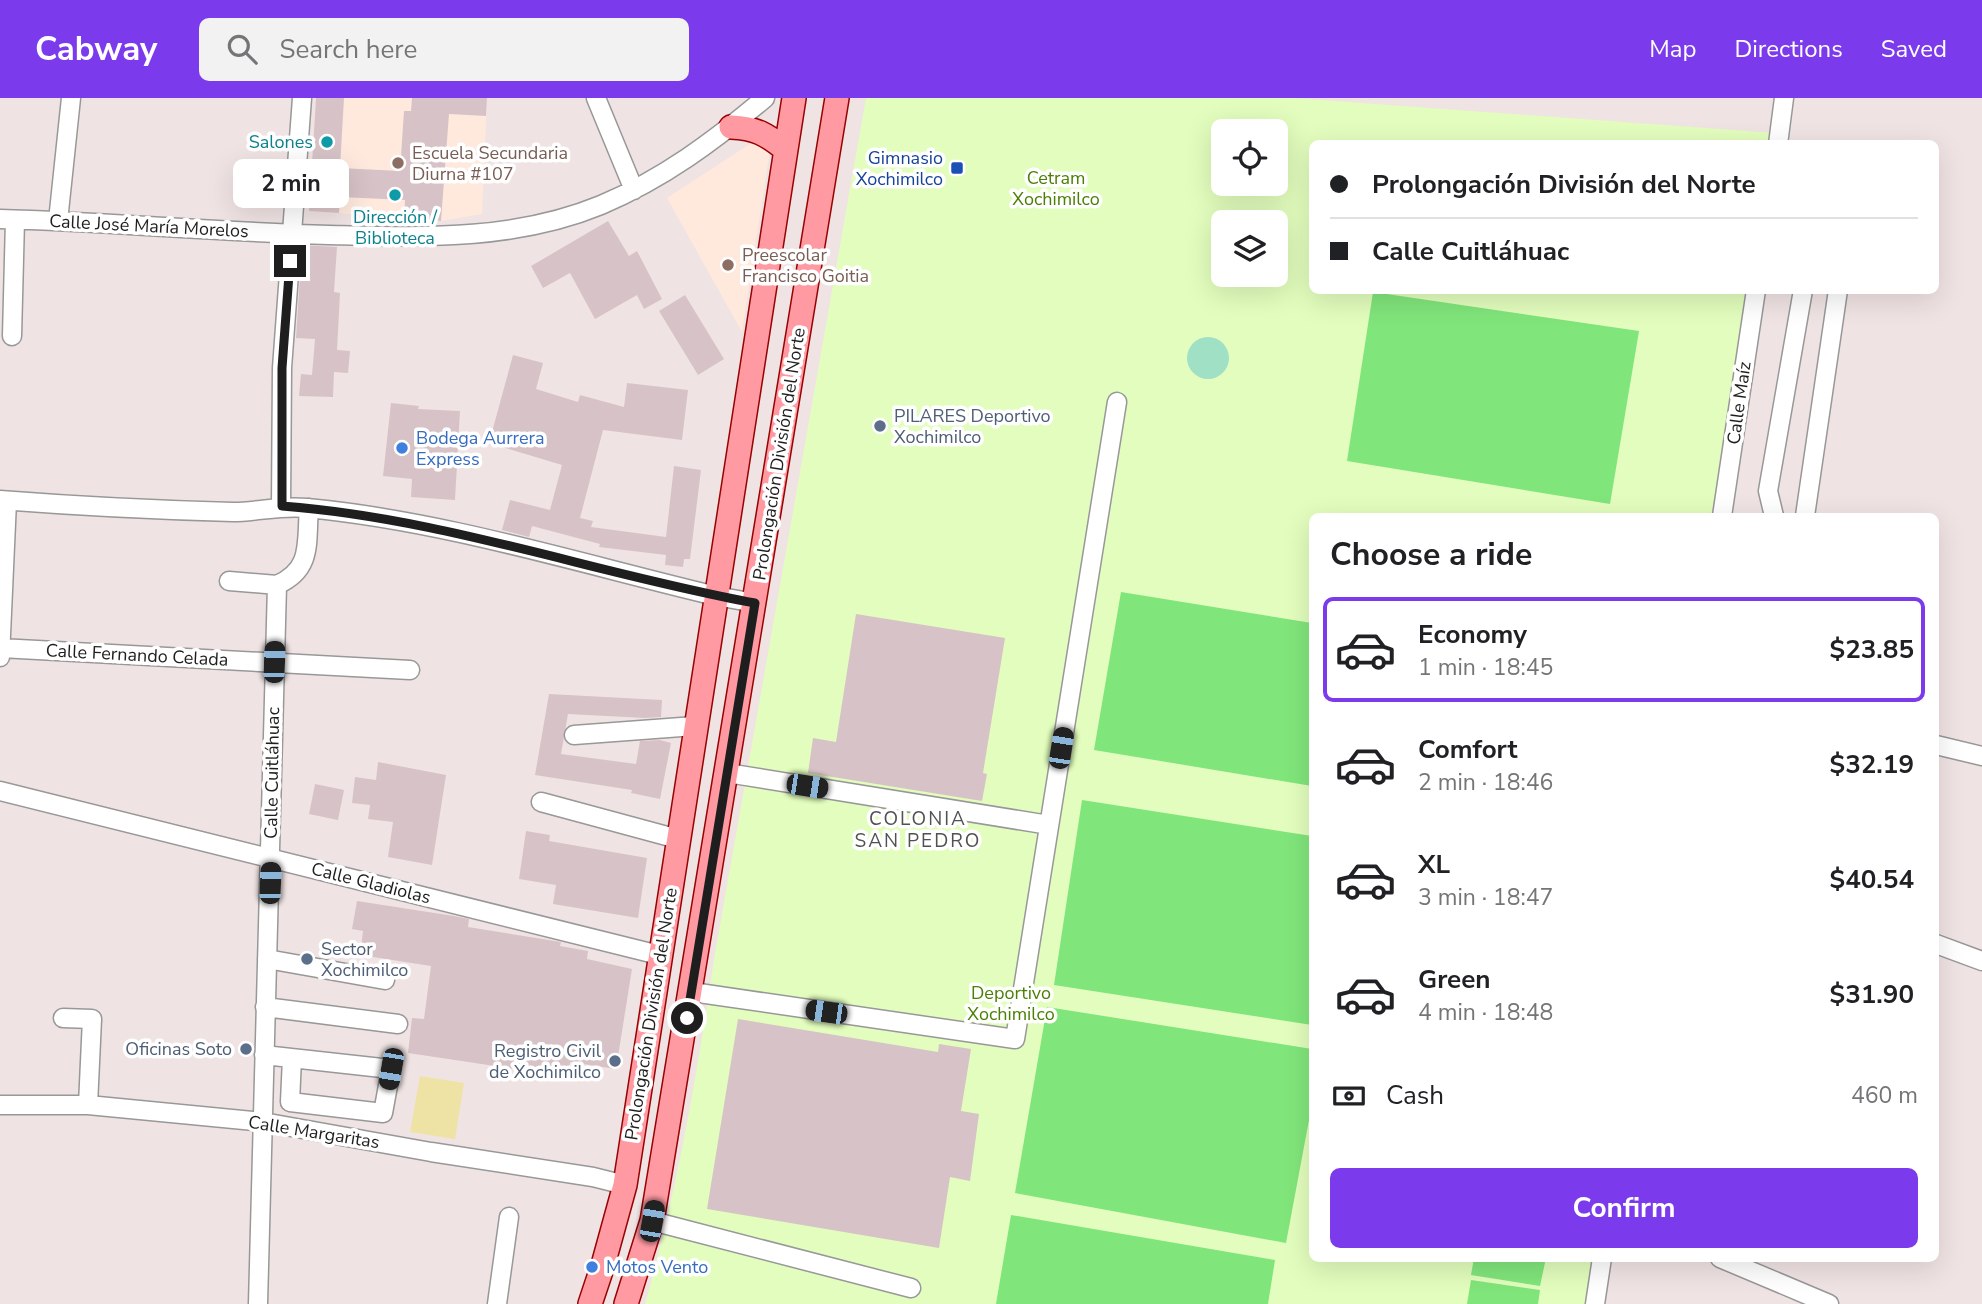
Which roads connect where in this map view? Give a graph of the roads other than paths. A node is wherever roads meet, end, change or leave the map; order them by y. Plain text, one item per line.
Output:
1 (71, 98) edge
2 (302, 98) edge
3 (596, 98) edge
4 (765, 98) edge
5 (794, 98) edge
6 (837, 98) edge
7 (1784, 98) edge
8 (731, 127) junction
9 (1779, 140) edge
10 (786, 150) junction
11 (634, 190) junction
12 (7, 220) edge
13 (58, 221) junction
14 (292, 234) junction
15 (1755, 294) edge
16 (1802, 294) edge
17 (1837, 294) edge
18 (12, 336) dead end
19 (1117, 402) dead end
20 (4, 500) edge
21 (282, 506) junction
22 (309, 508) junction
23 (1722, 513) edge
24 (1772, 513) edge
25 (1805, 513) edge
26 (229, 581) dead end
27 (277, 585) junction
28 (716, 596) junction
29 (755, 603) junction
30 (0, 648) edge
31 (0, 657) edge
32 (274, 662) junction
33 (410, 670) dead end
34 (700, 698) junction
35 (738, 703) junction
36 (695, 726) junction
37 (574, 735) dead end
38 (1939, 746) edge
39 (1982, 756) edge
40 (726, 773) junction
41 (0, 791) edge
42 (541, 802) dead end
43 (1049, 825) junction
44 (678, 839) junction
45 (271, 858) junction
46 (1939, 945) edge
47 (659, 955) junction
48 (267, 959) junction
49 (1982, 961) edge
50 (385, 980) dead end
51 (692, 992) junction
52 (265, 1007) junction
53 (63, 1018) dead end
54 (398, 1024) dead end
55 (264, 1055) junction
56 (292, 1058) junction
57 (0, 1105) edge
58 (88, 1105) junction
59 (264, 1122) junction
60 (625, 1185) junction
61 (509, 1217) dead end
62 (652, 1221) junction
63 (1601, 1262) edge
64 (1729, 1262) edge
65 (911, 1289) dead end
66 (258, 1304) edge
67 (497, 1304) edge
68 (590, 1304) edge
69 (626, 1304) edge
70 (1594, 1304) edge
71 (1829, 1304) edge

1 - 13 street
2 - 14 street
3 - 11 street
4 - 8 street, Calle José María Morelos
5 - 10 main road, Prolongación División del Norte
6 - 29 main road, Prolongación División del Norte
7 - 9 street
8 - 10 main road
8 - 11 street, Calle José María Morelos
10 - 28 main road, Prolongación División del Norte
11 - 14 street, Calle José María Morelos
12 - 13 street, Calle José María Morelos
12 - 18 street
13 - 14 street, Calle José María Morelos
14 - 21 street
15 - 23 street, Calle Maíz
16 - 24 street
17 - 25 street
19 - 43 street
20 - 21 street
20 - 30 street
21 - 22 street
22 - 27 street
22 - 28 street
26 - 27 street
27 - 32 street, Calle Cuitláhuac
28 - 29 street
28 - 34 main road, Prolongación División del Norte
29 - 35 main road, Prolongación División del Norte
30 - 31 street
30 - 32 street, Calle Fernando Celada
32 - 33 street, Calle Fernando Celada
32 - 45 street, Calle Cuitláhuac
34 - 35 main road
34 - 36 main road, Prolongación División del Norte
35 - 40 main road, Prolongación División del Norte
36 - 37 street
36 - 44 main road, Prolongación División del Norte
38 - 39 street
40 - 43 street
40 - 51 main road, Prolongación División del Norte
41 - 45 street, Calle Gladiolas
42 - 44 street
43 - 51 street
44 - 47 main road, Prolongación División del Norte
45 - 47 street, Calle Gladiolas
45 - 48 street, Calle Cuitláhuac
46 - 49 street
47 - 60 main road, Prolongación División del Norte
48 - 50 street
48 - 52 street, Calle Cuitláhuac
51 - 62 main road, Prolongación División del Norte
52 - 54 street
52 - 55 street, Calle Cuitláhuac
53 - 58 street
55 - 56 street
55 - 59 street, Calle Cuitláhuac
56 - 56 street
57 - 58 street, Calle Margaritas
58 - 59 street, Calle Margaritas
59 - 60 street, Calle Margaritas
59 - 66 street, Calle Cuitláhuac
60 - 68 main road, Prolongación División del Norte
61 - 67 street
62 - 65 street
62 - 69 main road, Prolongación División del Norte
63 - 70 street
64 - 71 street

